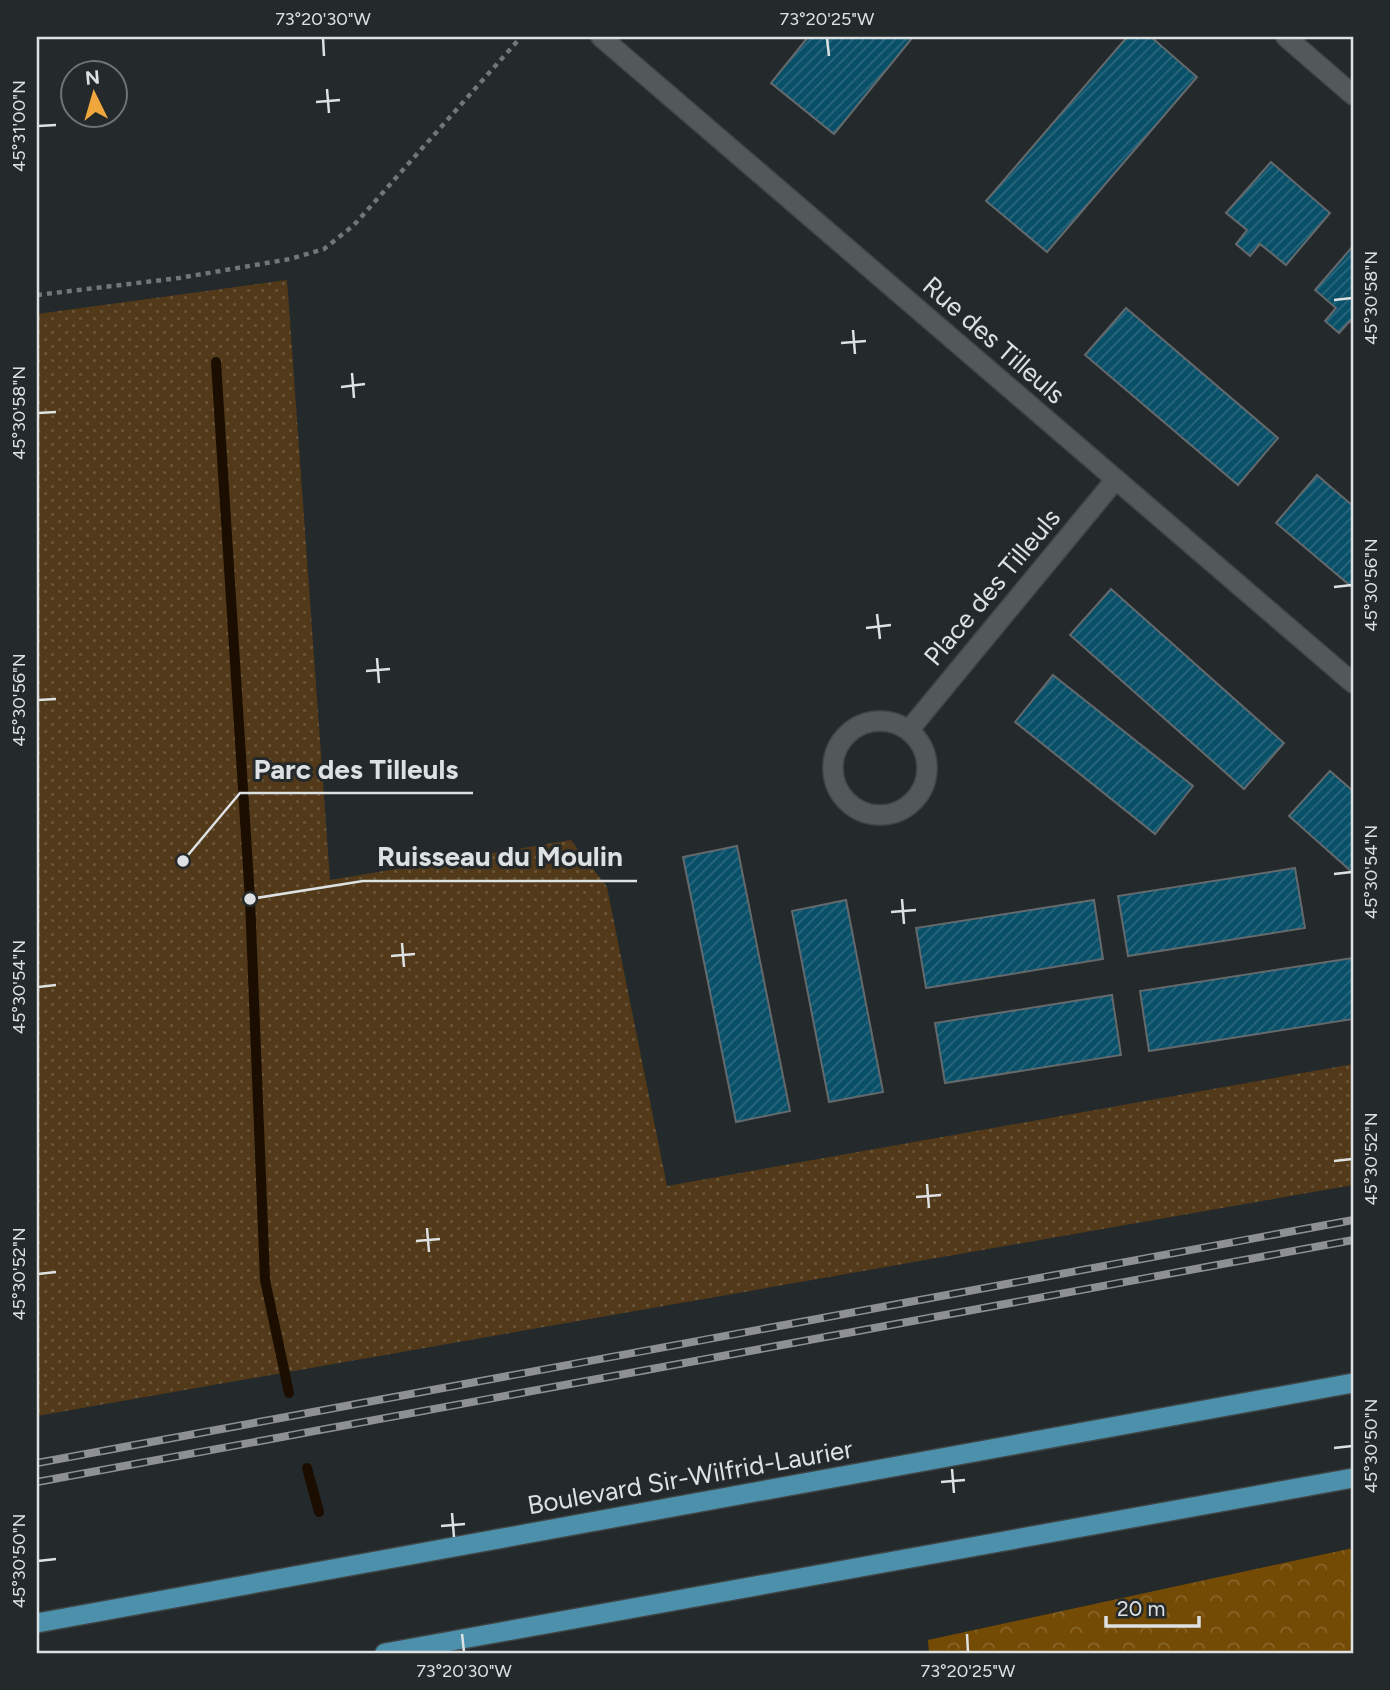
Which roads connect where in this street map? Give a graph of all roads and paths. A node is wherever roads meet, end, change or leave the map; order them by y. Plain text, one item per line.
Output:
1 (521, 37) edge
2 (601, 37) edge
3 (1286, 37) edge
4 (1353, 95) edge
5 (37, 295) edge
6 (1116, 480) junction
7 (1353, 682) edge
8 (909, 730) junction
9 (1353, 1382) edge
10 (1353, 1478) edge
11 (37, 1623) edge
12 (385, 1653) edge

1 - 5 path
2 - 6 street, Rue des Tilleuls
3 - 4 street
6 - 7 street, Rue des Tilleuls
6 - 8 street, Place des Tilleuls
8 - 8 street
9 - 11 main road, Boulevard Sir-Wilfrid-Laurier
10 - 12 main road

